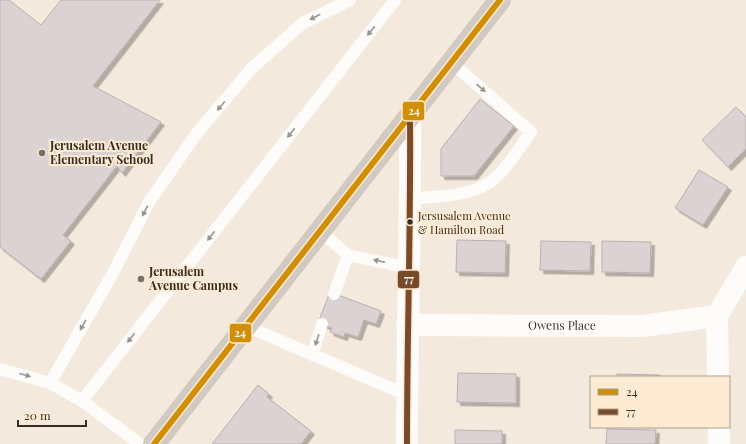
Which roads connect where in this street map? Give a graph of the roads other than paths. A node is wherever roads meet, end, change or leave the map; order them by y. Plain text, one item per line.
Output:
1 (350, 0) edge
2 (395, 0) edge
3 (500, 0) edge
4 (451, 62) junction
5 (410, 115) junction
6 (411, 199) junction
7 (320, 231) junction
8 (348, 255) junction
9 (409, 268) junction
10 (746, 268) edge
11 (334, 294) dead end
12 (717, 316) junction
13 (322, 324) dead end
14 (407, 325) junction
15 (246, 326) junction
16 (312, 355) junction
17 (0, 369) edge
18 (718, 376) edge
19 (50, 383) junction
20 (407, 395) junction
21 (82, 401) junction
22 (719, 428) edge
23 (140, 444) edge
24 (154, 444) edge
25 (407, 444) edge
26 (719, 444) edge

1 -> 19 lane
2 -> 21 lane
3 - 4 main road
4 - 5 main road
4 -> 6 lane
5 - 6 street
5 - 7 main road
6 - 9 street
7 - 8 lane
7 - 15 main road
9 -> 8 lane
8 - 11 lane
9 - 14 street
10 - 12 street
12 - 14 street, Owens Place
12 - 18 street
13 -> 16 lane
14 - 20 street
15 - 16 lane
15 - 24 main road
16 - 20 lane
17 -> 19 lane
19 - 21 lane
20 - 25 street
21 - 23 lane
22 - 26 street

